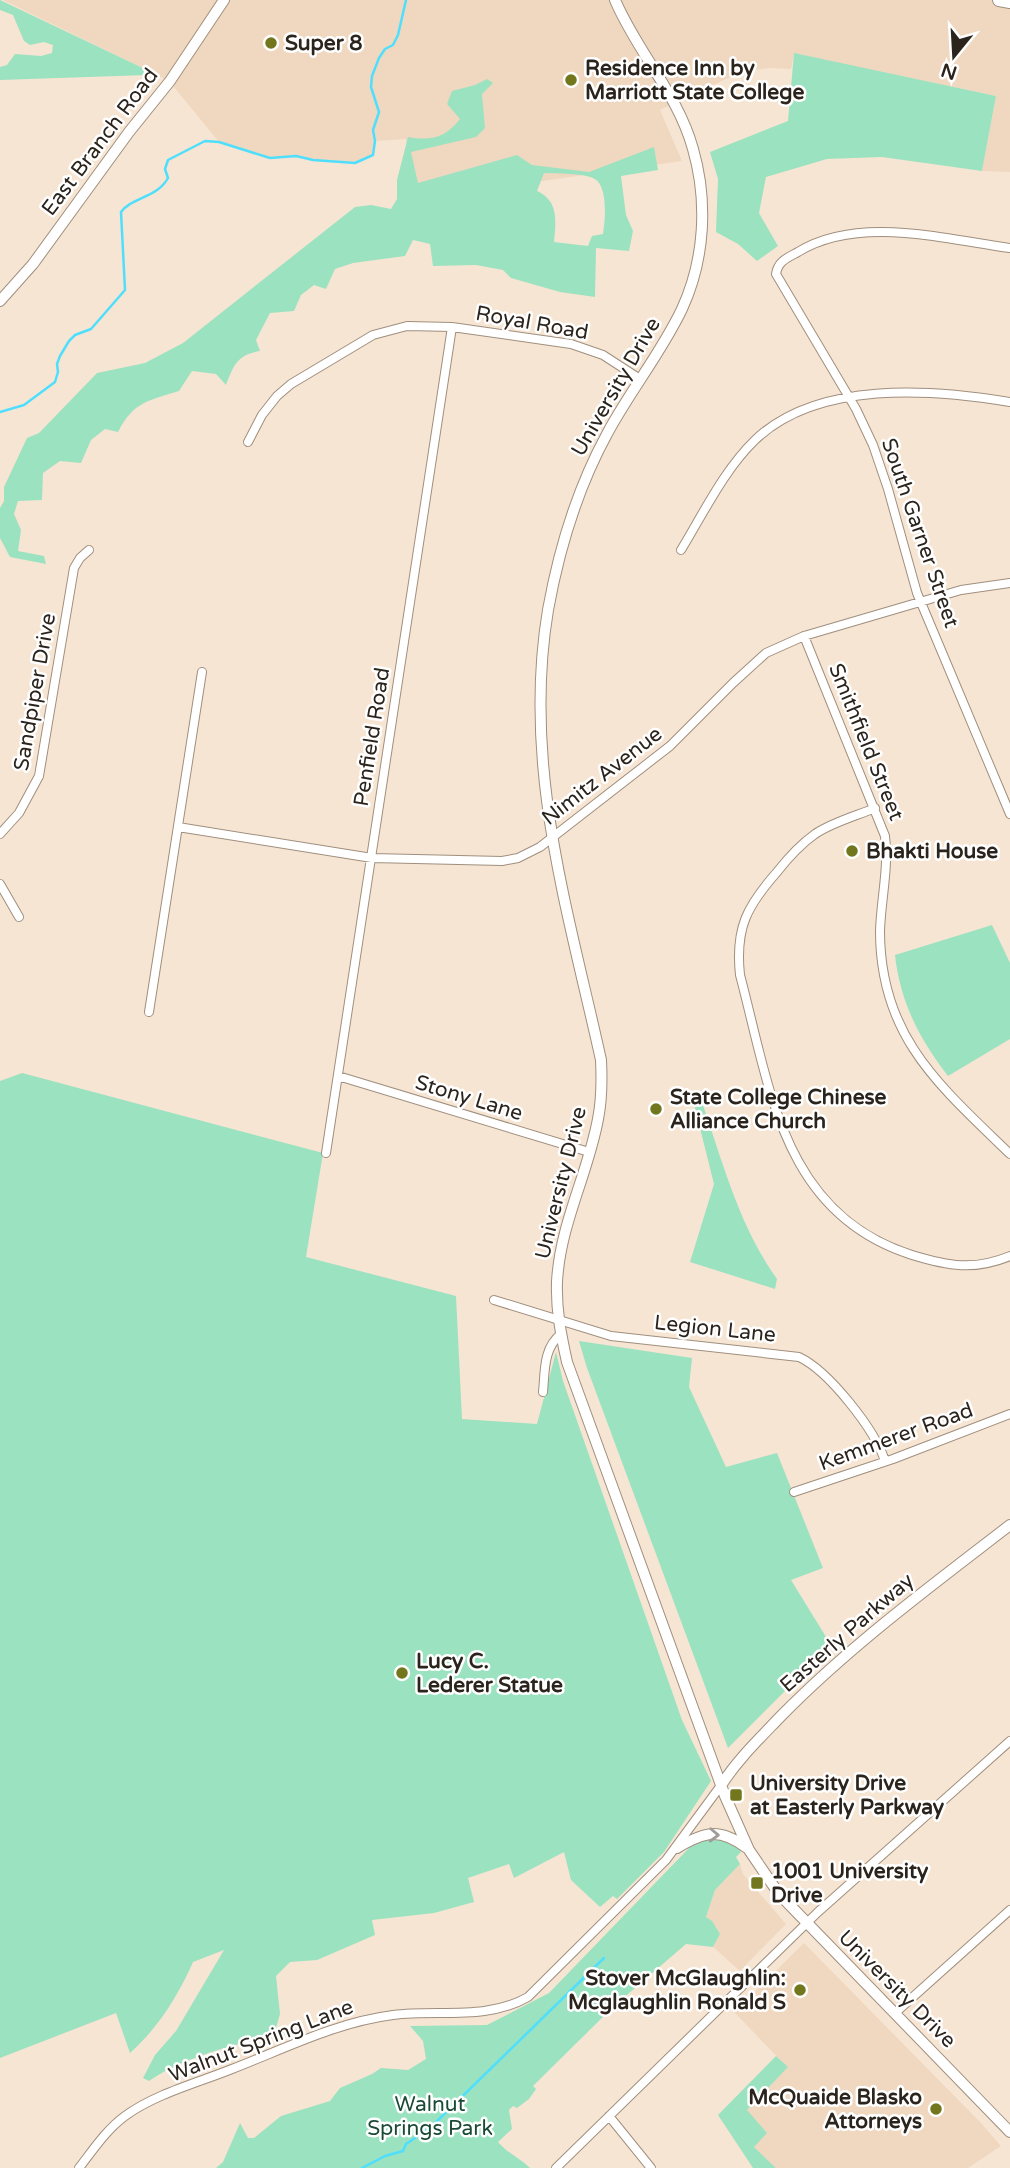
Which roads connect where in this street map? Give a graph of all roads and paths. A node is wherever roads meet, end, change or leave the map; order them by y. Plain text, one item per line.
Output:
1 (224, 0) edge
2 (615, 0) edge
3 (999, 0) edge
4 (1010, 2) edge
5 (1010, 248) edge
6 (0, 301) edge
7 (452, 327) junction
8 (640, 379) junction
9 (849, 398) junction
10 (1010, 402) edge
11 (248, 442) dead end
12 (89, 550) dead end
13 (681, 550) dead end
14 (1010, 583) edge
15 (922, 602) junction
16 (804, 636) junction
17 (202, 672) dead end
18 (875, 808) junction
19 (1010, 814) edge
20 (178, 827) junction
21 (0, 834) edge
22 (551, 838) junction
23 (372, 858) junction
24 (0, 884) edge
25 (19, 917) dead end
26 (149, 1012) dead end
27 (338, 1076) junction
28 (589, 1152) junction
29 (326, 1153) dead end
30 (1010, 1153) edge
31 (1010, 1256) edge
32 (494, 1300) dead end
33 (558, 1319) junction
34 (561, 1335) junction
35 (543, 1392) dead end
36 (1010, 1414) edge
37 (885, 1461) junction
38 (794, 1492) dead end
39 (1010, 1525) edge
40 (1010, 1741) edge
41 (722, 1784) junction
42 (677, 1848) junction
43 (749, 1850) junction
44 (1010, 1910) edge
45 (806, 1924) junction
46 (895, 2013) junction
47 (609, 2116) junction
48 (1009, 2129) edge
49 (79, 2168) edge
50 (556, 2168) edge
51 (651, 2168) edge

1 - 6 main road, East Branch Road
2 - 8 main road, University Drive
3 - 4 main road
5 - 9 street, South Garner Street
7 - 8 street, Royal Road
7 - 11 street, Royal Road
7 - 23 street, Penfield Road
8 - 22 main road, University Drive
9 - 10 street
9 - 13 street
9 - 15 street, South Garner Street
12 - 21 street, Sandpiper Drive
14 - 15 street, Nimitz Avenue
15 - 16 street, Nimitz Avenue
15 - 19 street, South Garner Street
16 - 18 street, Smithfield Street
16 - 22 street, Nimitz Avenue
17 - 20 street
18 - 30 street, Smithfield Street
18 - 31 street
20 - 23 street, Nimitz Avenue
20 - 26 street
22 - 23 street, Nimitz Avenue
22 - 28 main road, University Drive
23 - 27 street, Penfield Road
24 - 25 street
27 - 28 street, Stony Lane
27 - 29 street, Penfield Road
28 - 33 main road, University Drive
32 - 33 street, Legion Lane
33 - 34 main road, University Drive
33 - 37 street, Legion Lane
34 - 35 street
34 - 41 main road, University Drive
36 - 37 street, Kemmerer Road
37 - 38 street, Kemmerer Road
39 - 41 main road, Easterly Parkway
40 - 45 street
41 - 42 street, Walnut Spring Lane
41 - 43 main road, University Drive
42 -> 43 main road
42 - 49 street, Walnut Spring Lane
43 - 45 main road, University Drive
44 - 46 street
45 - 46 main road, University Drive
45 - 47 street
46 - 48 main road, University Drive
47 - 50 street
47 - 51 street

